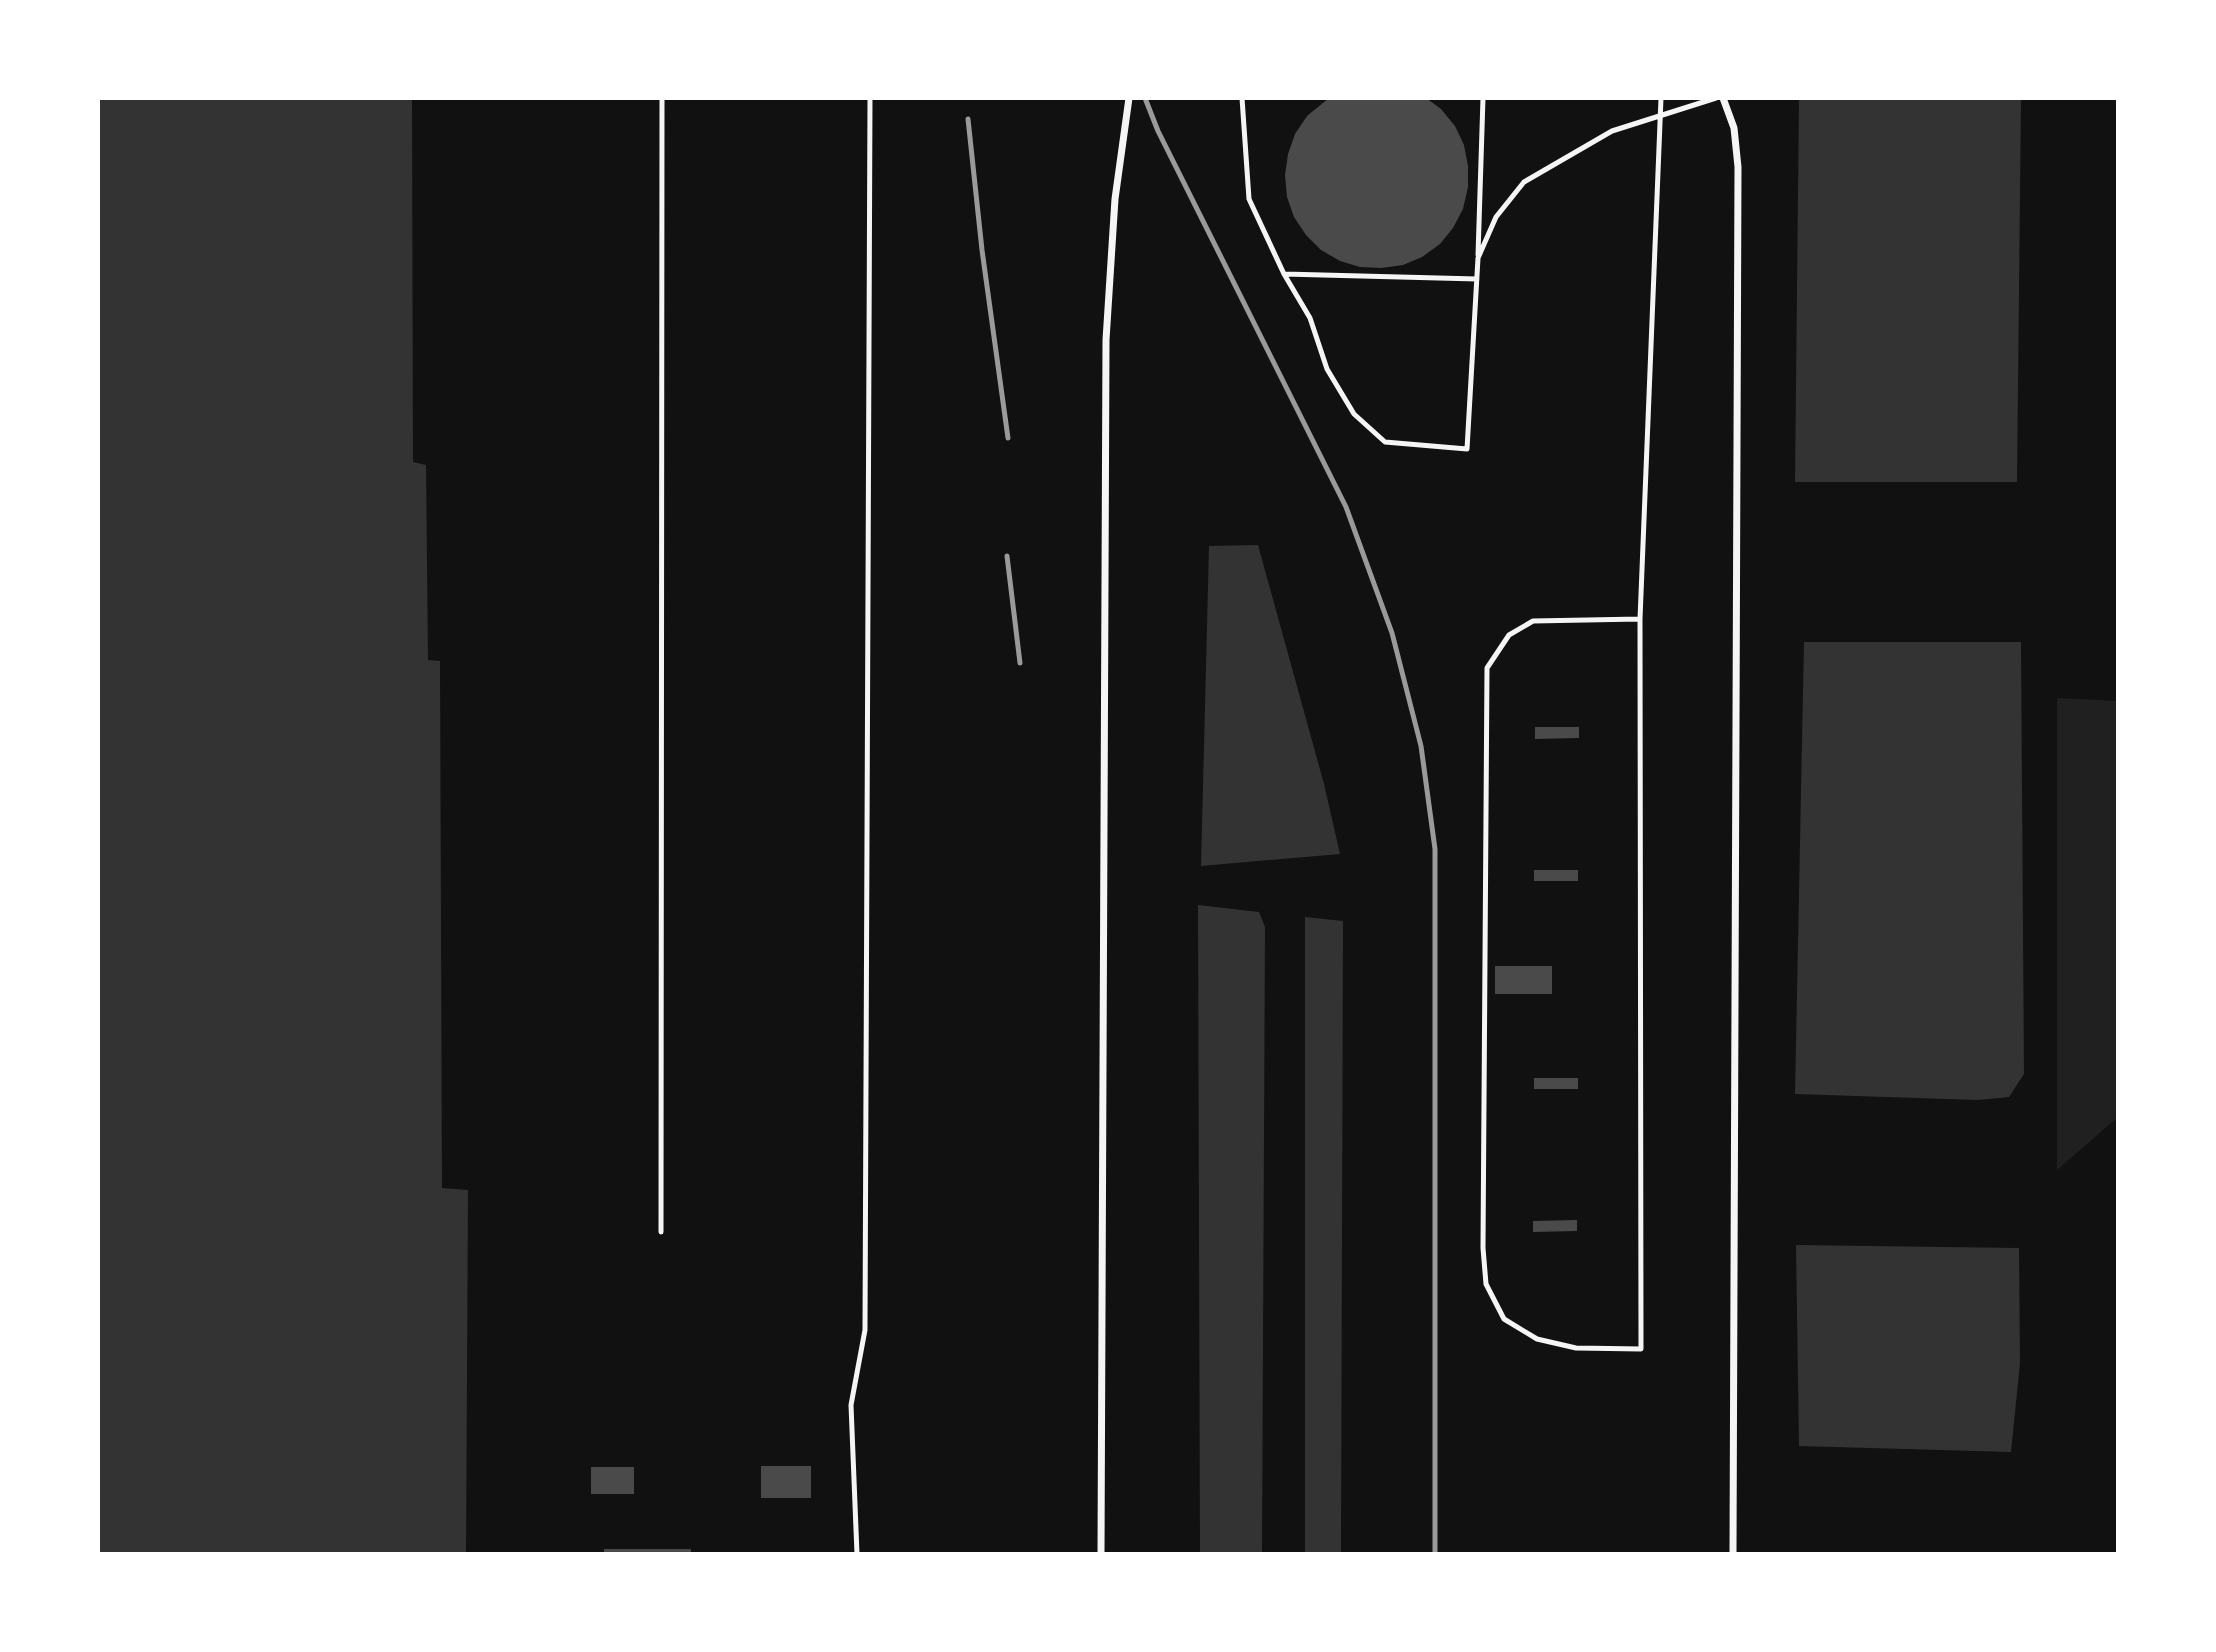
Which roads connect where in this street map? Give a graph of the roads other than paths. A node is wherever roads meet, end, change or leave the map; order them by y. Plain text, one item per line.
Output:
1 (662, 98) edge
2 (870, 98) edge
3 (1129, 98) edge
4 (1242, 98) edge
5 (1483, 98) edge
6 (1661, 98) edge
7 (1716, 98) edge
8 (1723, 98) edge
9 (1661, 116) junction
10 (1478, 258) junction
11 (1284, 274) junction
12 (1477, 279) junction
13 (1640, 619) junction
14 (661, 1232) dead end
15 (857, 1554) edge
16 (1101, 1554) edge
17 (1733, 1554) edge

1 - 14 lane
2 - 15 lane
3 - 16 street
4 - 11 lane
5 - 10 lane
6 - 9 lane
7 - 9 lane
8 - 17 street
9 - 10 lane
9 - 13 lane
10 - 12 lane
11 - 12 lane
11 - 12 lane
13 - 13 lane

